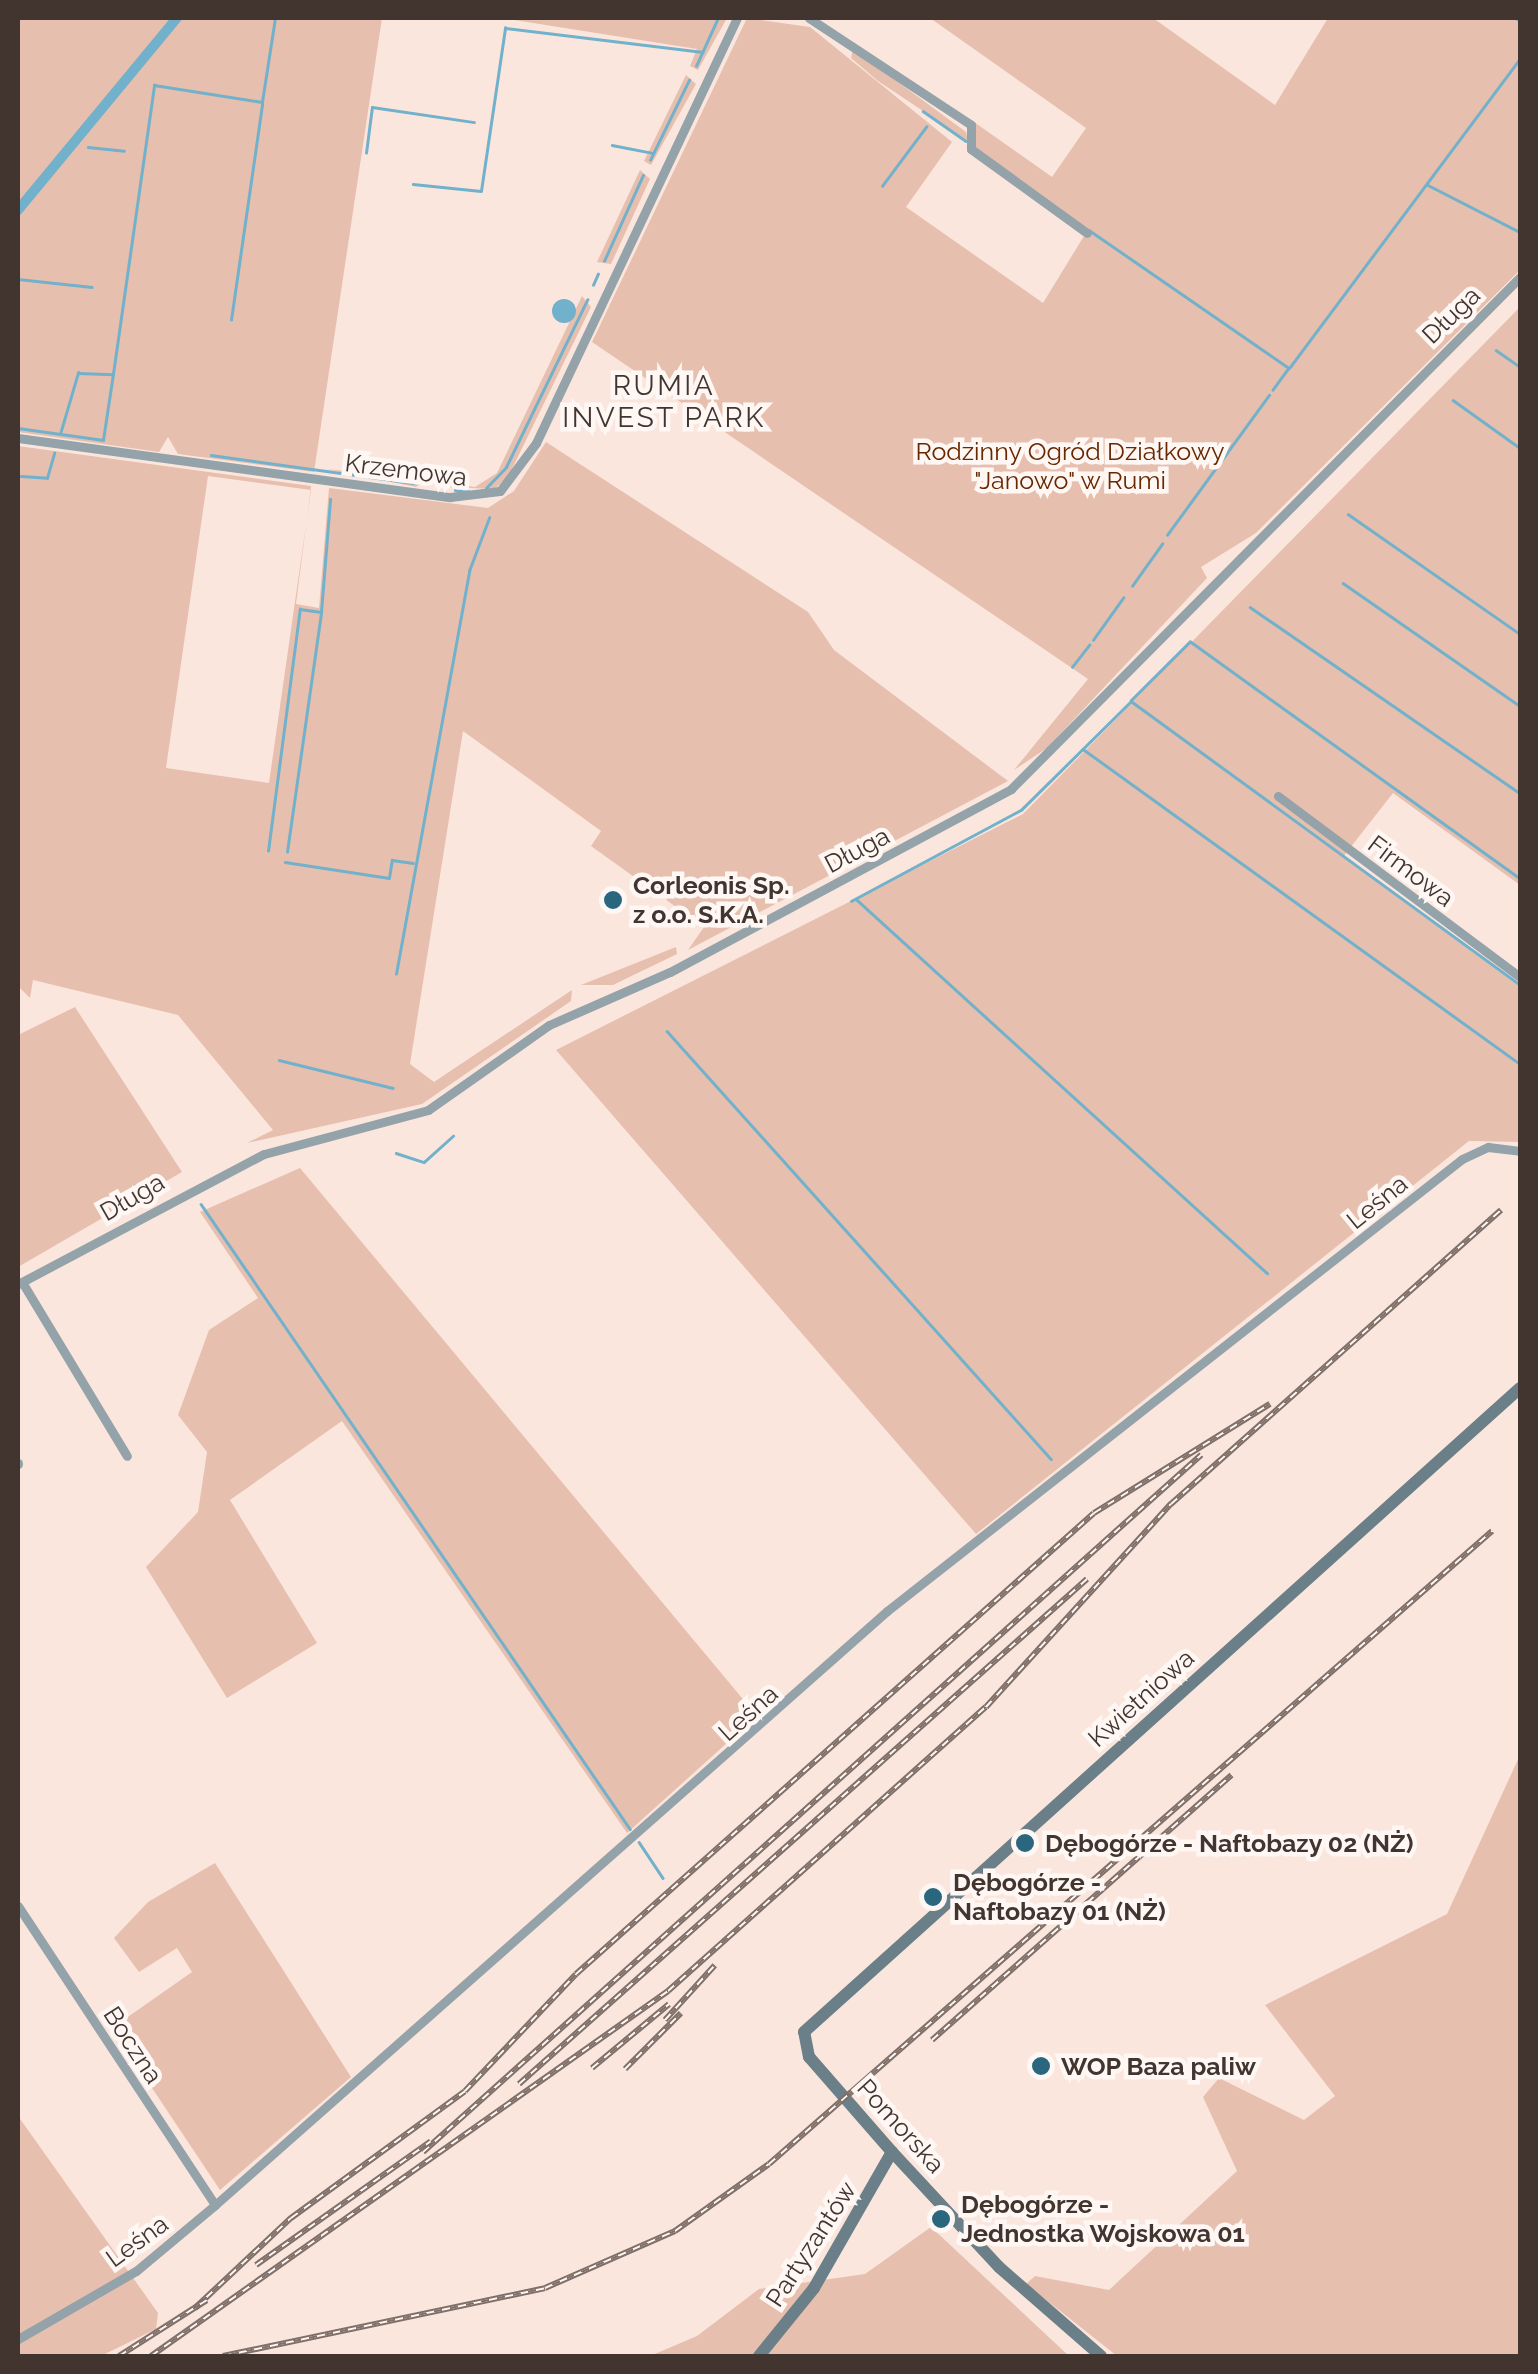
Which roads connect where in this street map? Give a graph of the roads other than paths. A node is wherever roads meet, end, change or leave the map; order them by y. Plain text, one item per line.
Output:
1 (736, 18) edge
2 (809, 18) edge
3 (1087, 233) dead end
4 (1520, 277) edge
5 (18, 438) edge
6 (1278, 796) dead end
7 (1520, 977) edge
8 (1520, 1151) edge
9 (20, 1283) edge
10 (1520, 1388) edge
11 (127, 1456) dead end
12 (18, 1906) edge
13 (804, 2046) joint
14 (892, 2152) junction
15 (215, 2205) junction
16 (18, 2339) edge
17 (759, 2356) edge
18 (1101, 2356) edge

1 - 5 street, Krzemowa
2 - 3 street
4 - 9 street, Długa
6 - 7 street, Firmowa
8 - 15 street, Leśna
9 - 11 street, Długa
10 - 13 street, Kwietniowa
12 - 15 street, Boczna
13 - 14 street, Pomorska
14 - 17 street, Partyzantów
14 - 18 street, Pomorska
15 - 16 street, Leśna

